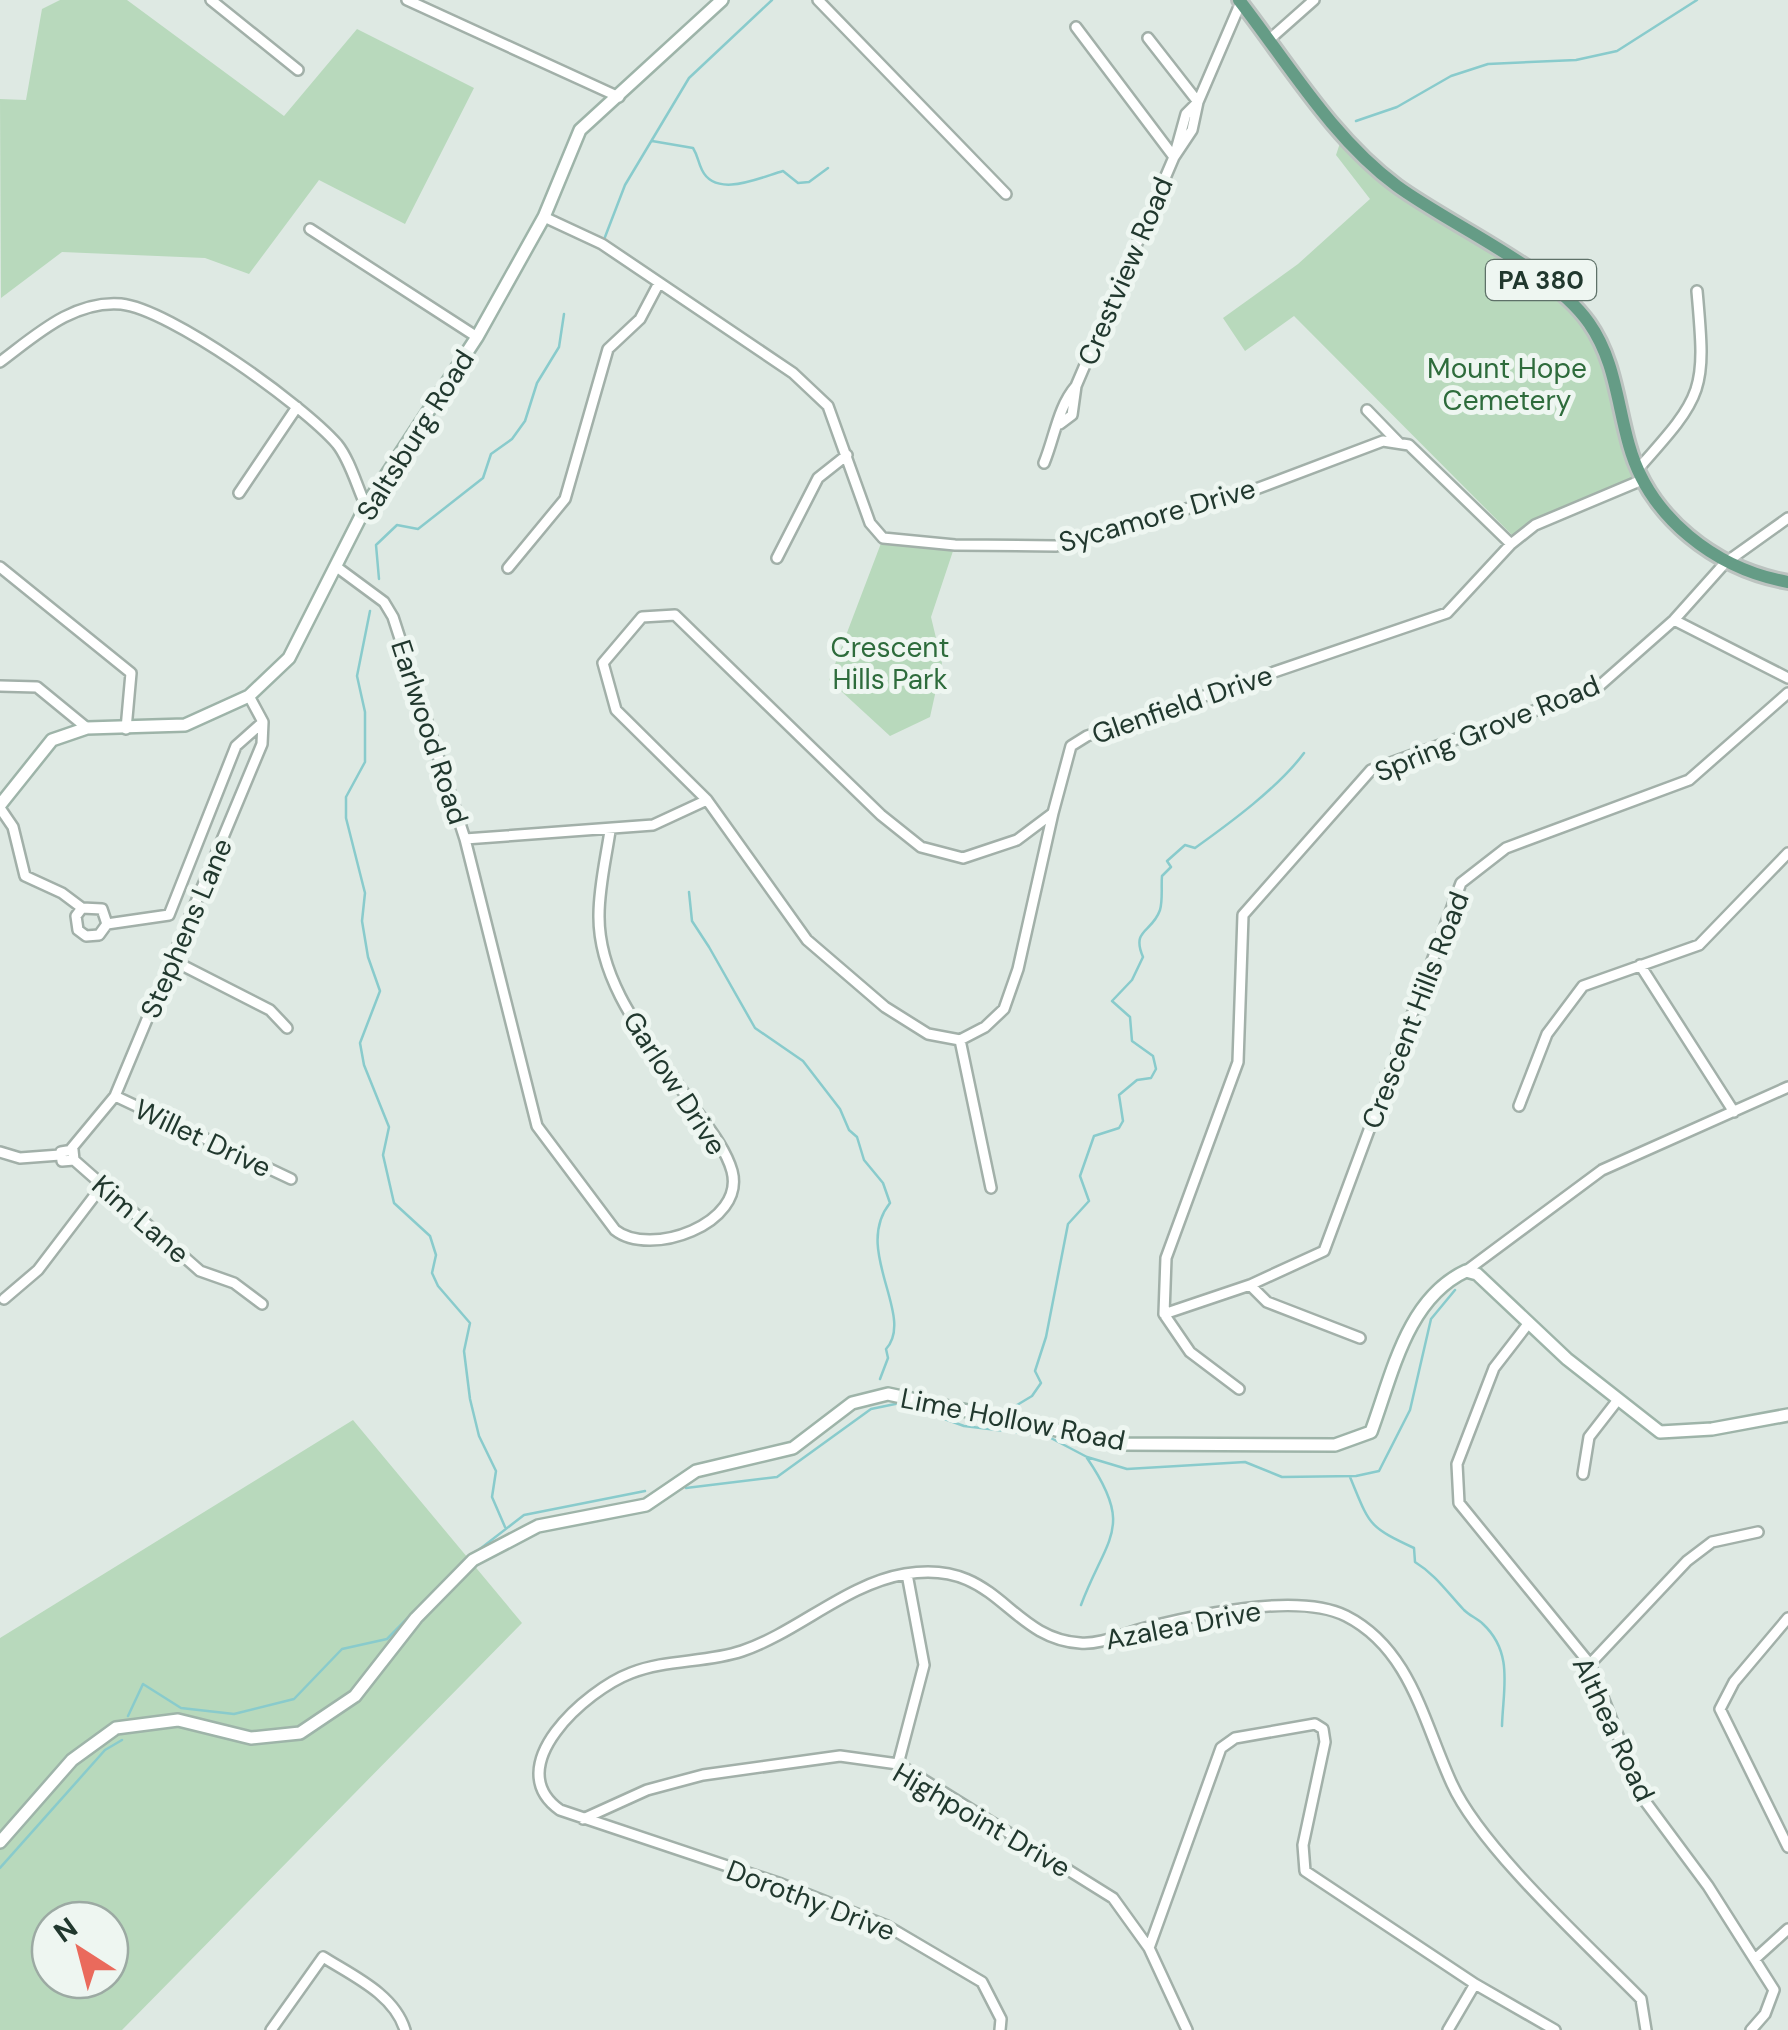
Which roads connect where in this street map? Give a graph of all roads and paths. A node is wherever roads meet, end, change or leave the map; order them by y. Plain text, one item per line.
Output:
1 (211, 0) edge
2 (407, 0) edge
3 (722, 0) edge
4 (818, 0) edge
5 (1314, 0) edge
6 (1240, 1) edge
7 (1076, 27) dead end
8 (1148, 38) dead end
9 (1270, 39) junction
10 (298, 70) dead end
11 (620, 97) junction
12 (1198, 102) junction
13 (1174, 157) junction
14 (1006, 194) dead end
15 (544, 217) junction
16 (310, 229) dead end
17 (658, 283) junction
18 (1697, 291) dead end
19 (477, 338) junction
20 (0, 362) edge
21 (297, 407) junction
22 (1367, 410) dead end
23 (1399, 442) junction
24 (846, 455) junction
25 (1044, 464) dead end
26 (1640, 474) junction
27 (240, 493) dead end
28 (366, 506) junction
29 (1788, 518) edge
30 (1511, 544) junction
31 (778, 558) dead end
32 (1725, 563) junction
33 (0, 567) edge
34 (338, 568) junction
35 (508, 568) dead end
36 (1788, 582) edge
37 (1674, 620) junction
38 (1788, 678) edge
39 (0, 686) edge
40 (1788, 693) edge
41 (249, 696) junction
42 (263, 722) junction
43 (87, 728) junction
44 (126, 728) junction
45 (707, 800) junction
46 (0, 806) edge
47 (1053, 813) junction
48 (610, 831) junction
49 (464, 839) junction
50 (1788, 853) edge
51 (82, 908) junction
52 (107, 924) junction
53 (174, 961) junction
54 (1640, 966) junction
55 (287, 1028) dead end
56 (960, 1040) junction
57 (1788, 1086) edge
58 (115, 1096) junction
59 (1519, 1106) dead end
60 (1734, 1112) junction
61 (71, 1148) junction
62 (0, 1152) edge
63 (60, 1155) junction
64 (74, 1160) junction
65 (291, 1179) dead end
66 (102, 1186) junction
67 (991, 1188) dead end
68 (1466, 1271) junction
69 (1250, 1285) junction
70 (4, 1299) dead end
71 (262, 1304) dead end
72 (1164, 1314) junction
73 (1528, 1324) junction
74 (1360, 1338) dead end
75 (1238, 1389) dead end
76 (1617, 1401) junction
77 (1788, 1415) edge
78 (1583, 1474) dead end
79 (1758, 1532) dead end
80 (907, 1574) junction
81 (1788, 1618) edge
82 (1590, 1664) junction
83 (898, 1764) junction
84 (582, 1819) junction
85 (0, 1842) edge
86 (1788, 1847) edge
87 (1788, 1930) edge
88 (1149, 1948) junction
89 (1756, 1958) junction
90 (1476, 1984) junction
91 (271, 2030) edge
92 (405, 2030) edge
93 (1000, 2030) edge
94 (1186, 2030) edge
95 (1448, 2030) edge
96 (1555, 2030) edge
97 (1646, 2030) edge
98 (1751, 2030) edge

1 - 10 street
2 - 11 street
3 - 11 street, Saltsburg Road
4 - 14 street
5 - 9 street
6 - 9 main road, PA 380
6 - 12 street, Crestview Road
7 - 13 street
8 - 12 street
9 - 26 main road, PA 380
11 - 15 street, Saltsburg Road
12 - 13 street, Crestview Road
13 - 25 street, Crestview Road
15 - 17 street, Sycamore Drive
15 - 19 street, Saltsburg Road
16 - 19 street
17 - 24 street, Sycamore Drive
17 - 35 street
18 - 26 street
19 - 28 street, Saltsburg Road
20 - 21 street
21 - 27 street
21 - 28 street
22 - 23 street
23 - 24 street, Sycamore Drive
23 - 30 street
24 - 31 street
26 - 30 street, Glenfield Drive
26 - 32 main road, PA 380
28 - 34 street, Saltsburg Road
29 - 32 street, Spring Grove Road
30 - 47 street, Glenfield Drive
32 - 36 main road, PA 380
32 - 37 street, Spring Grove Road
33 - 44 street
34 - 41 street, Saltsburg Road
34 - 49 street, Earlwood Road
37 - 38 street
37 - 72 street, Spring Grove Road
39 - 43 street
40 - 69 street, Crescent Hills Road
41 - 42 street
41 - 44 street, Saltsburg Road
42 - 52 street
42 - 53 street, Stephens Lane
43 - 44 street, Saltsburg Road
43 - 46 street, Saltsburg Road
45 - 47 street
45 - 48 street, Earlwood Road
45 - 56 street
46 - 51 street
47 - 56 street
48 - 49 street, Earlwood Road
48 - 49 street, Garlow Drive
50 - 54 street
51 - 52 street
51 - 52 street
53 - 55 street
53 - 58 street, Stephens Lane
54 - 59 street
54 - 60 street
56 - 67 street
57 - 60 street
58 - 61 street, Stephens Lane
58 - 65 street, Willet Drive
60 - 68 street
61 - 63 street, Stephens Lane
61 - 64 street
62 - 63 street
63 - 64 street
64 - 66 street, Kim Lane
66 - 70 street
66 - 71 street, Kim Lane
68 - 73 street
68 - 85 street, Lime Hollow Road
69 - 72 street, Crescent Hills Road
69 - 74 street
72 - 75 street
73 - 76 street
73 - 82 street, Althea Road
76 - 77 street
76 - 78 street
79 - 82 street
80 - 83 street
80 - 84 street, Azalea Drive
80 - 97 street, Azalea Drive
81 - 86 street
82 - 89 street, Althea Road
83 - 84 street, Highpoint Drive
83 - 88 street, Highpoint Drive
84 - 93 street, Dorothy Drive
87 - 89 street
88 - 90 street
88 - 94 street, Highpoint Drive
89 - 98 street, Althea Road
90 - 95 street
90 - 96 street
91 - 92 street

